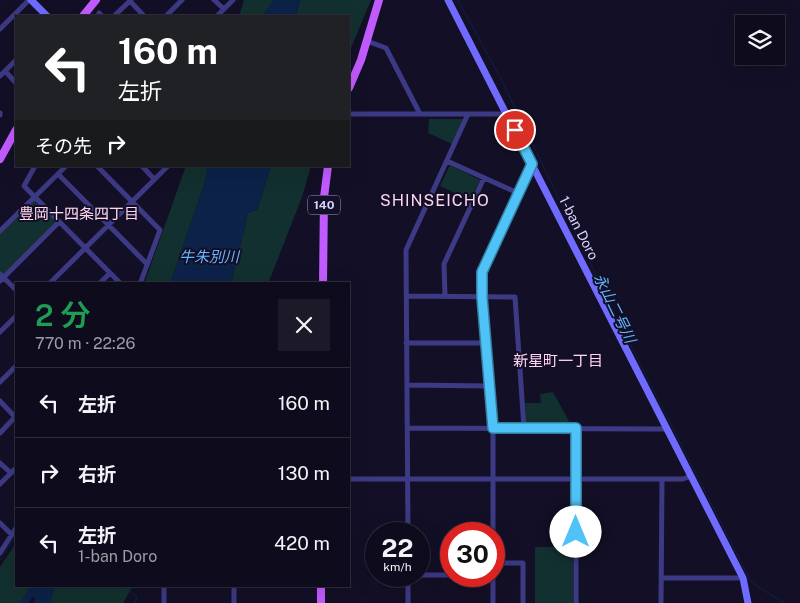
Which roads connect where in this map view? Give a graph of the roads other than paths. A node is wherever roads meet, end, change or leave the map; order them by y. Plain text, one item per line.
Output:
1 (30, 0) edge
2 (96, 0) edge
3 (182, 0) edge
4 (214, 0) edge
5 (233, 0) edge
6 (379, 0) edge
7 (448, 0) edge
8 (130, 1) edge
9 (224, 9) junction
10 (46, 15) edge
11 (84, 15) edge
12 (115, 15) edge
13 (143, 15) edge
14 (167, 15) edge
15 (218, 15) edge
16 (0, 29) edge
17 (367, 41) junction
18 (15, 61) edge
19 (5, 71) junction
20 (0, 76) edge
21 (15, 82) edge
22 (350, 85) edge
23 (350, 114) edge
24 (420, 114) junction
25 (468, 114) junction
26 (507, 114) junction
27 (15, 132) edge
28 (0, 160) edge
29 (447, 161) junction
30 (532, 164) junction
31 (34, 167) edge
32 (65, 167) edge
33 (98, 167) edge
34 (143, 167) edge
35 (167, 167) edge
36 (328, 167) edge
37 (58, 174) junction
38 (484, 178) junction
39 (154, 179) junction
40 (518, 194) junction
41 (34, 197) junction
42 (132, 202) junction
43 (0, 221) edge
44 (59, 222) junction
45 (108, 225) junction
46 (5, 226) junction
47 (0, 231) edge
48 (85, 248) junction
49 (147, 264) junction
50 (110, 273) junction
51 (1, 278) edge
52 (51, 282) edge
53 (101, 282) edge
54 (119, 282) edge
55 (141, 282) edge
56 (323, 282) edge
57 (15, 289) edge
58 (407, 296) junction
59 (445, 296) junction
60 (482, 297) junction
61 (15, 317) edge
62 (0, 332) edge
63 (406, 343) junction
64 (486, 343) junction
65 (15, 367) edge
66 (0, 382) edge
67 (407, 385) junction
68 (490, 386) junction
69 (0, 401) edge
70 (15, 416) edge
71 (15, 418) edge
72 (408, 428) junction
73 (493, 428) junction
74 (524, 428) junction
75 (576, 428) junction
76 (667, 429) junction
77 (0, 433) edge
78 (0, 463) edge
79 (15, 469) edge
80 (10, 473) junction
81 (691, 476) junction
82 (350, 478) edge
83 (494, 478) junction
84 (576, 478) junction
85 (408, 479) junction
86 (662, 480) junction
87 (0, 484) edge
88 (408, 522) edge
89 (494, 522) edge
90 (0, 523) edge
91 (15, 530) edge
92 (12, 535) junction
93 (0, 553) edge
94 (505, 563) edge
95 (662, 578) junction
96 (743, 578) junction
97 (164, 587) edge
98 (234, 587) edge
99 (321, 587) edge
100 (408, 587) edge
101 (493, 587) edge
102 (164, 603) edge
103 (234, 603) edge
104 (321, 603) edge
105 (408, 603) edge
106 (493, 603) edge
107 (523, 603) edge
108 (576, 603) edge
109 (661, 603) edge
110 (748, 603) edge

1 - 10 street
1 - 16 street
2 - 11 main road
3 - 14 street
4 - 9 street
5 - 9 street
6 - 17 main road
7 - 26 street, 1-ban Doro
8 - 12 street
8 - 13 street
9 - 15 street
17 - 22 main road
17 - 24 street
18 - 19 street
19 - 20 street
19 - 21 street
23 - 24 street
24 - 25 street
25 - 26 street
25 - 29 street
26 - 30 street, 1-ban Doro
27 - 28 main road
29 - 38 street
29 - 58 street
30 - 40 street
30 - 76 street, 1-ban Doro
31 - 41 street
32 - 37 street
33 - 42 street
34 - 39 street
35 - 39 street
36 - 56 main road, 140
37 - 41 street
37 - 45 street
38 - 40 street
38 - 59 street
39 - 42 street
40 - 60 street
41 - 44 street
41 - 46 street
42 - 45 street
42 - 49 street
43 - 46 street
44 - 48 street
44 - 51 street
45 - 48 street
45 - 49 street
46 - 47 street
48 - 50 street
48 - 52 street
49 - 55 street
50 - 53 street
50 - 54 street
51 - 57 street
58 - 59 street
58 - 63 street
59 - 60 street
60 - 64 street
60 - 74 street
61 - 62 street
63 - 64 street
63 - 67 street
64 - 68 street
65 - 66 street
67 - 68 street
67 - 72 street
68 - 73 street
69 - 70 street
71 - 77 street
72 - 73 street
72 - 85 street
73 - 74 street
73 - 83 street
74 - 75 street
75 - 76 street
75 - 84 street
76 - 81 street, 1-ban Doro
78 - 80 street
79 - 80 street
80 - 87 street
81 - 86 street
81 - 96 street, 1-ban Doro
82 - 85 street
83 - 84 street
83 - 85 street
83 - 89 street
84 - 86 street
84 - 108 street
85 - 88 street
86 - 95 street
90 - 92 street
91 - 92 street
92 - 93 street
94 - 107 street
95 - 96 street
95 - 109 street
96 - 110 street, 1-ban Doro
97 - 102 street
98 - 103 street
99 - 104 main road
100 - 105 street
101 - 106 street

